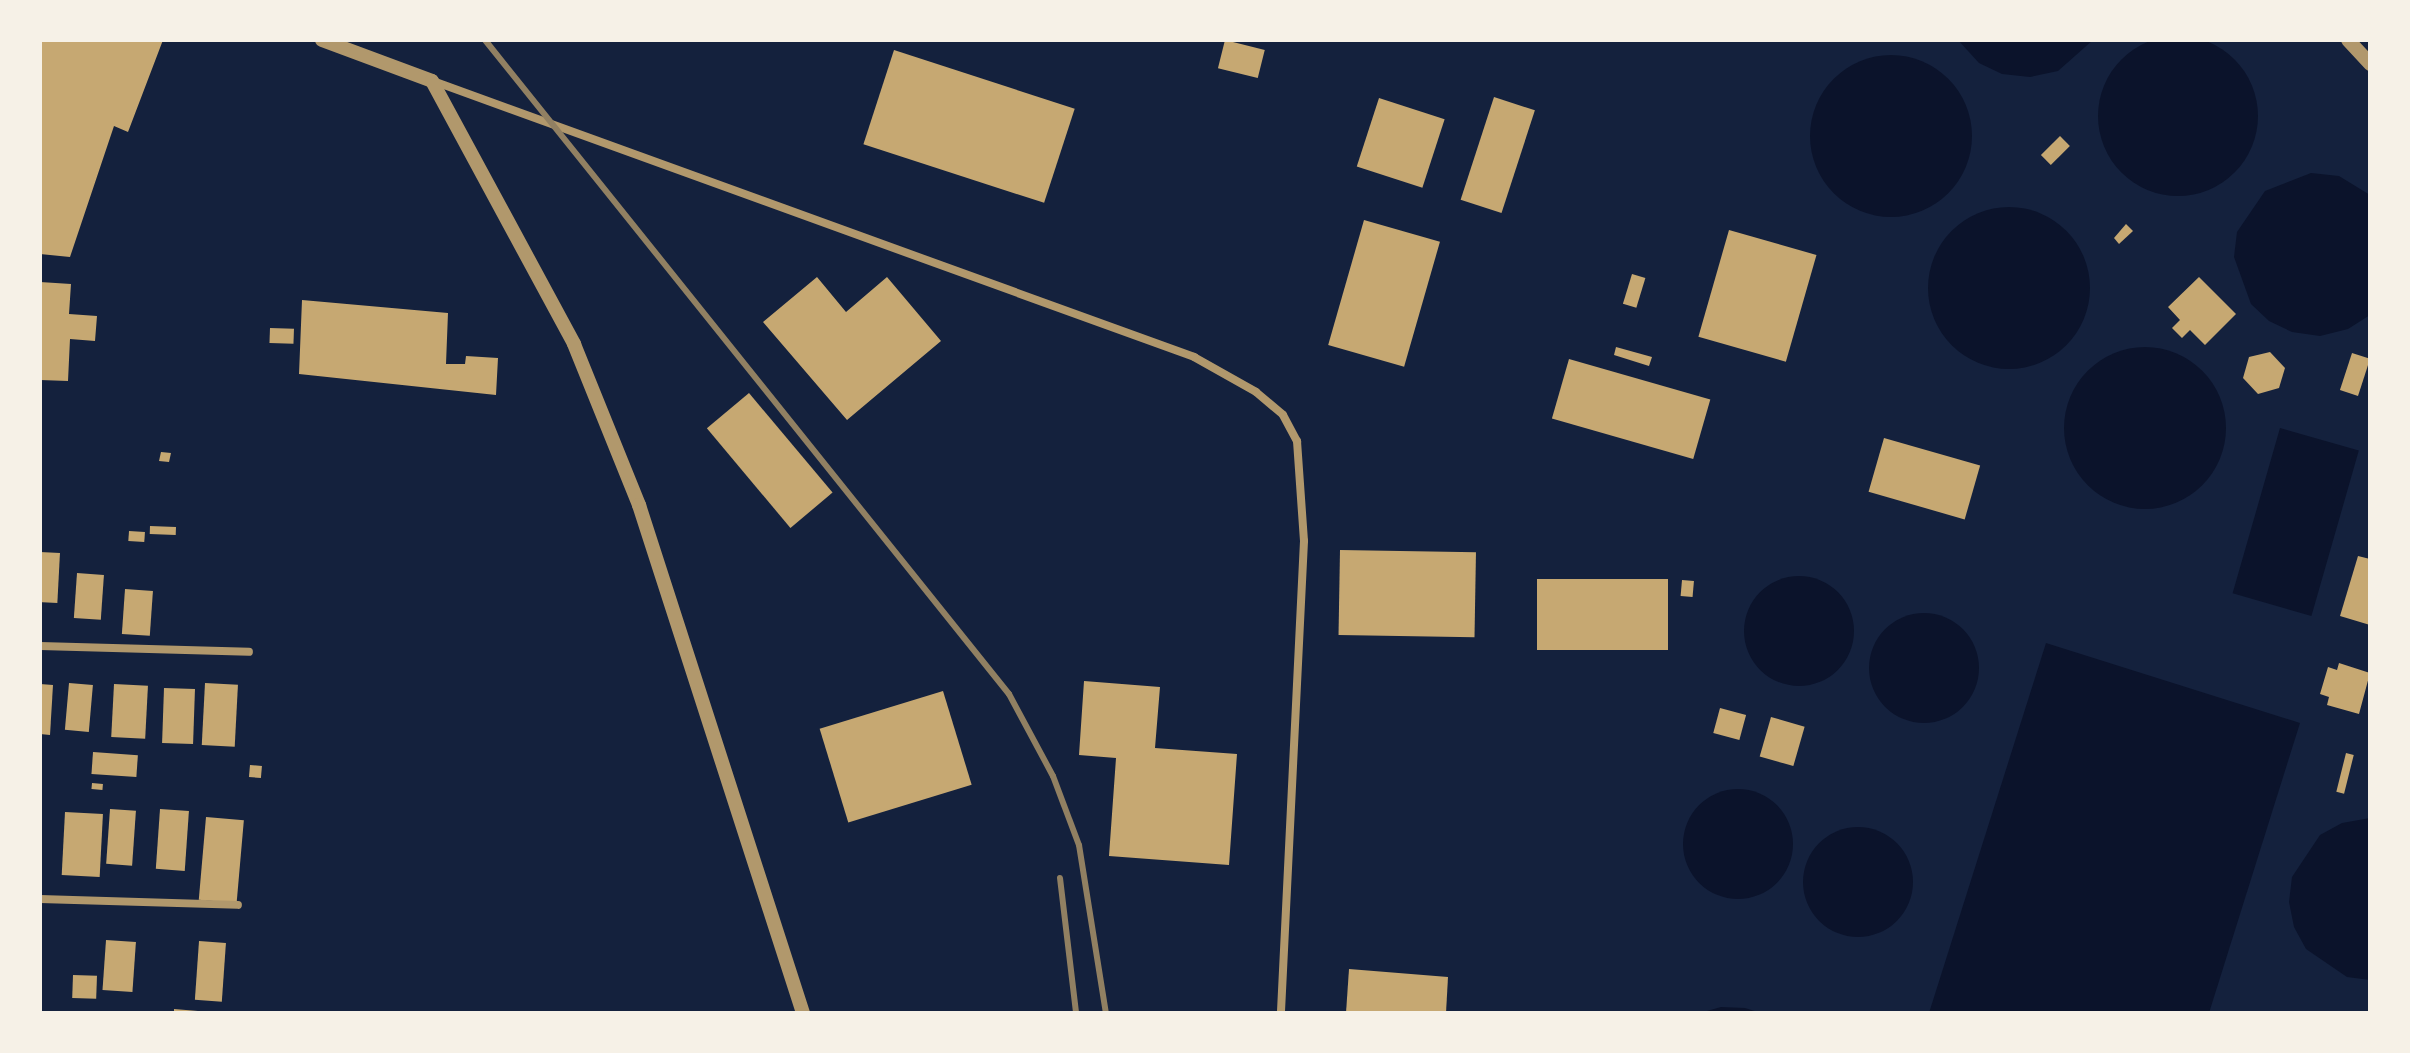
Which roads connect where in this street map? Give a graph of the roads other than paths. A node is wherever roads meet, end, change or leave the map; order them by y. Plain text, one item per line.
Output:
1 (322, 40) edge
2 (2348, 40) edge
3 (2370, 64) edge
4 (432, 81) junction
5 (40, 646) edge
6 (249, 652) dead end
7 (40, 899) edge
8 (238, 905) dead end
9 (803, 1013) edge
10 (1281, 1013) edge

1 - 4 street
2 - 3 street
4 - 9 street
4 - 10 street
5 - 6 street
7 - 8 street

